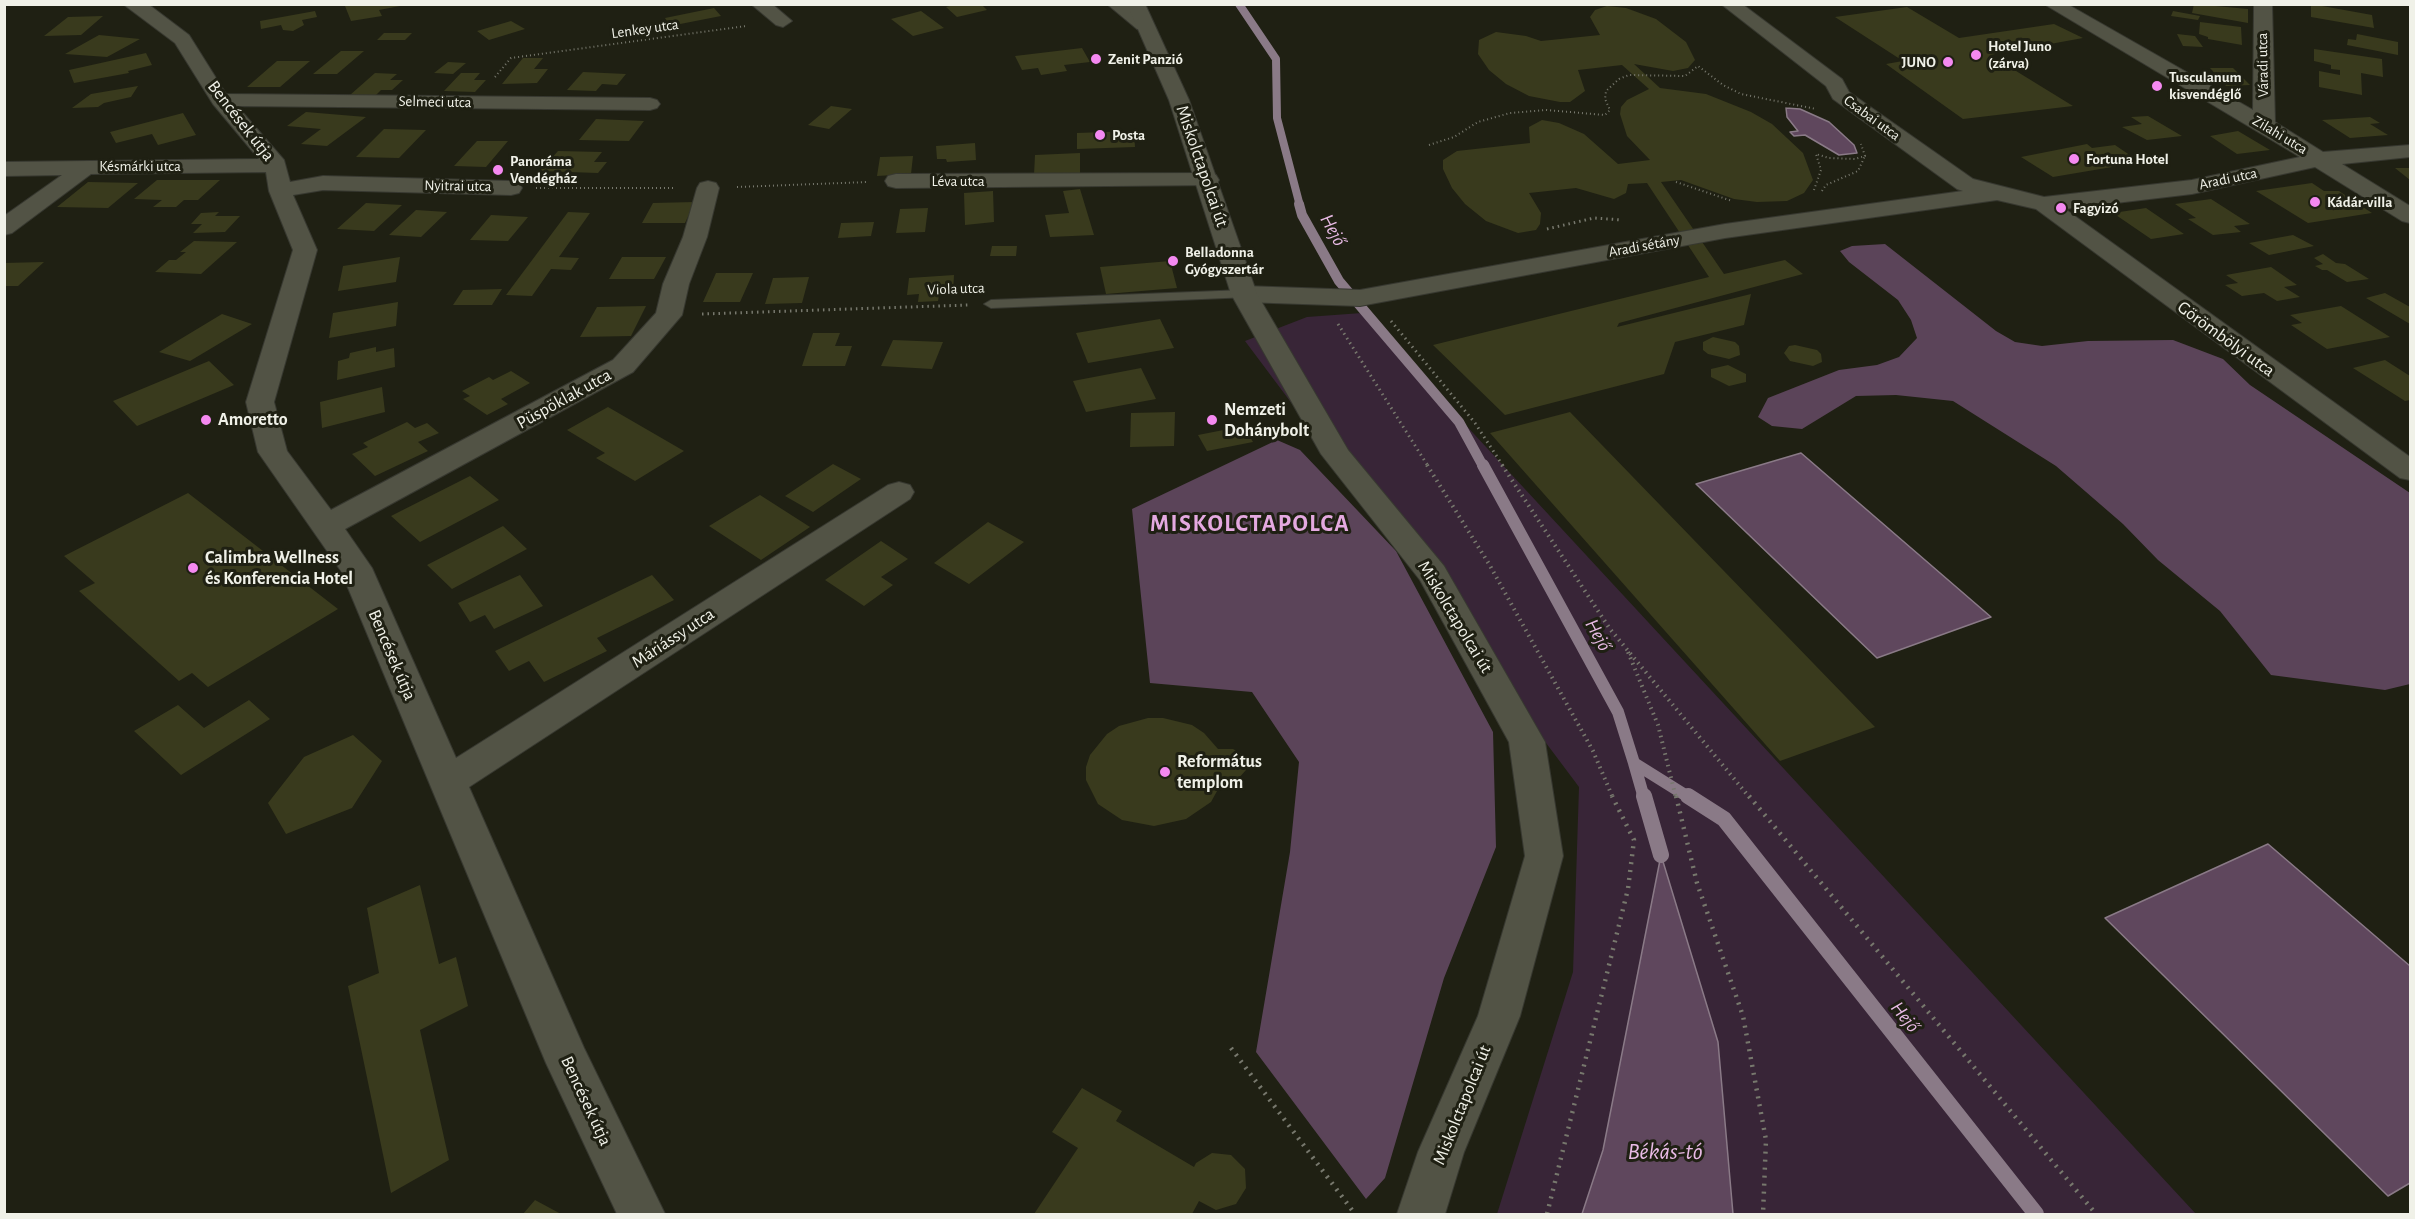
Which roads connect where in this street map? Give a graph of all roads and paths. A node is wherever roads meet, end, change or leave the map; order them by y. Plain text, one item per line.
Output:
1 (760, 4) edge
2 (1116, 4) edge
3 (1730, 4) edge
4 (2053, 4) edge
5 (2263, 4) edge
6 (142, 6) edge
7 (1140, 15) edge
8 (783, 21) joint
9 (511, 58) dead end
10 (220, 100) junction
11 (650, 104) dead end
12 (1820, 110) dead end
13 (2264, 125) junction
14 (1858, 140) dead end
15 (1429, 145) dead end
16 (2410, 151) edge
17 (2320, 159) junction
18 (88, 166) junction
19 (4, 169) edge
20 (278, 178) junction
21 (1208, 180) junction
22 (896, 181) joint
23 (1676, 182) dead end
24 (511, 188) joint
25 (708, 188) junction
26 (1812, 193) dead end
27 (1997, 193) junction
28 (1733, 202) dead end
29 (2044, 204) junction
30 (2410, 216) edge
31 (4, 228) edge
32 (1244, 294) junction
33 (1371, 296) junction
34 (991, 304) joint
35 (669, 315) junction
36 (2410, 471) edge
37 (900, 492) dead end
38 (326, 526) junction
39 (1626, 649) junction
40 (446, 783) junction
41 (1231, 1048) dead end
42 (640, 1215) edge
43 (1355, 1215) edge
44 (1421, 1215) edge
45 (1763, 1215) edge
46 (2096, 1215) edge

1 - 8 street
2 - 7 street, Miskolctapolcai út
3 - 27 street, Csabai utca
4 - 13 street, Zilahi utca
5 - 13 street, Váradi utca
6 - 10 street, Bencések útja
7 - 21 street, Miskolctapolcai út
8 - 9 path, Lenkey utca
10 - 11 street, Selmeci utca
10 - 20 street, Bencések útja
12 - 15 path
13 - 17 street, Zilahi utca
14 - 26 path
16 - 17 street, Aradi utca
17 - 29 street, Aradi utca
17 - 30 street, Zilahi utca
18 - 19 street, Késmárki utca
18 - 20 street, Késmárki utca
18 - 31 street
20 - 24 street, Nyitrai utca
20 - 38 street, Bencések útja
21 - 22 street, Léva utca
21 - 32 street, Miskolctapolcai út
22 - 25 path
23 - 28 path
24 - 25 path, Nyitrai utca
25 - 35 street, Püspöklak utca
27 - 29 street, Aradi sétány
27 - 33 street, Aradi sétány
29 - 36 street, Görömbölyi utca
32 - 33 street, Aradi sétány
32 - 34 lane, Viola utca
32 - 44 street, Miskolctapolcai út
33 - 39 path
34 - 35 path, Viola utca
35 - 38 street, Püspöklak utca
37 - 40 street, Máriássy utca
38 - 40 street, Bencések útja
39 - 45 path
39 - 46 path
40 - 42 street, Bencések útja
41 - 43 path

